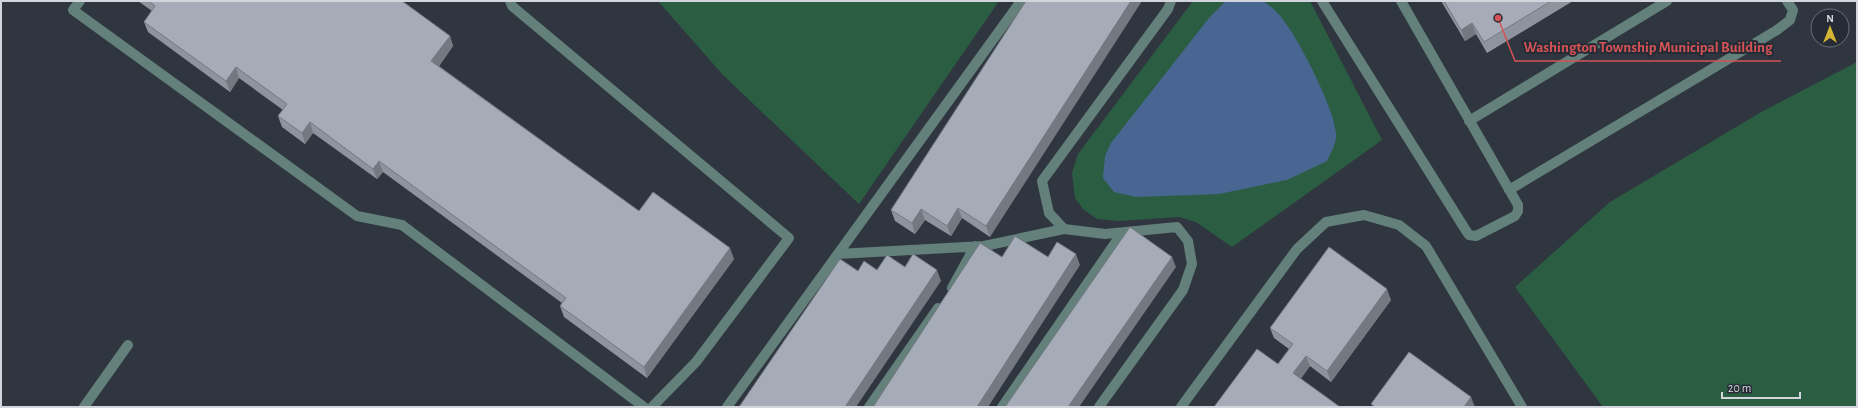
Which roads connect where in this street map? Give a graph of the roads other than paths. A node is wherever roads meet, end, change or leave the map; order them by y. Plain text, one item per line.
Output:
1 (80, 1) edge
2 (510, 1) edge
3 (1021, 1) edge
4 (1171, 1) edge
5 (1322, 1) edge
6 (1401, 1) edge
7 (1667, 1) edge
8 (1787, 1) edge
9 (1469, 121) junction
10 (1509, 190) junction
11 (1064, 229) junction
12 (1122, 233) junction
13 (975, 246) junction
14 (838, 254) junction
15 (128, 345) dead end
16 (84, 407) edge
17 (644, 407) edge
18 (652, 407) edge
19 (727, 407) edge
20 (869, 407) edge
21 (1002, 407) edge
22 (1098, 407) edge
23 (1181, 407) edge
24 (1522, 407) edge

1 - 17 lane
2 - 18 lane
3 - 14 lane
4 - 11 lane
5 - 10 lane
6 - 9 lane
7 - 9 lane
8 - 10 lane
9 - 10 lane
11 - 12 lane
11 - 13 lane
12 - 21 lane
12 - 22 lane
13 - 14 lane
13 - 20 lane
14 - 19 lane
15 - 16 lane
23 - 24 lane

